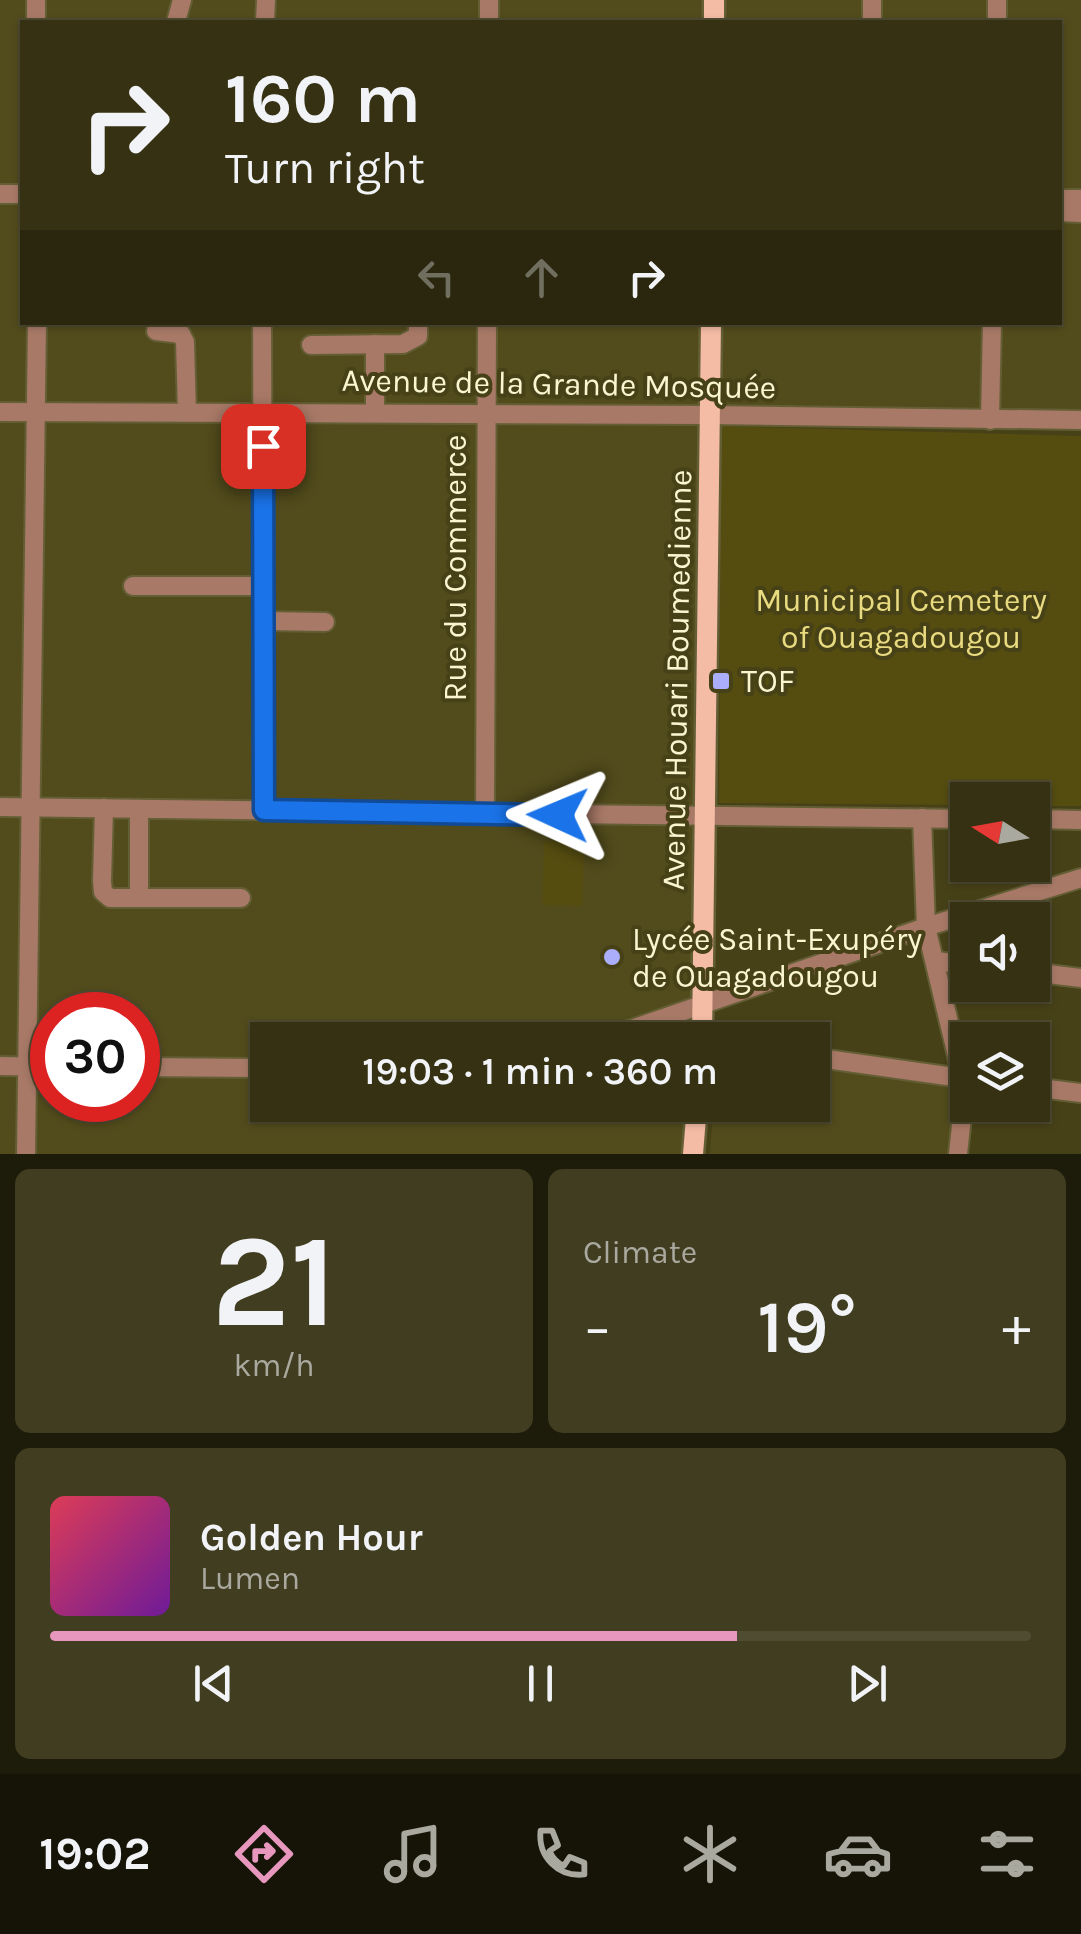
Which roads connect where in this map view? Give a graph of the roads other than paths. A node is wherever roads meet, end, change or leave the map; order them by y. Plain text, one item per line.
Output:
1 (37, 325) edge
2 (262, 325) edge
3 (418, 325) edge
4 (487, 325) edge
5 (711, 325) edge
6 (992, 325) edge
7 (156, 332) dead end
8 (375, 344) junction
9 (310, 345) dead end
10 (0, 412) edge
11 (36, 412) junction
12 (187, 412) junction
13 (262, 412) junction
14 (375, 412) junction
15 (486, 413) junction
16 (710, 414) junction
17 (990, 420) junction
18 (1081, 420) edge
19 (134, 586) dead end
20 (264, 586) junction
21 (264, 621) junction
22 (325, 622) dead end
23 (0, 808) edge
24 (31, 808) junction
25 (104, 808) junction
26 (138, 809) junction
27 (264, 810) junction
28 (484, 813) junction
29 (706, 817) junction
30 (922, 818) junction
31 (950, 819) edge
32 (1050, 820) edge
33 (1081, 820) edge
34 (1081, 878) edge
35 (139, 898) junction
36 (241, 898) dead end
37 (926, 927) junction
38 (936, 961) junction
39 (950, 963) edge
40 (1050, 974) edge
41 (1081, 978) edge
42 (703, 1004) junction
43 (652, 1022) edge
44 (705, 1022) edge
45 (951, 1022) edge
46 (830, 1059) edge
47 (0, 1066) edge
48 (28, 1066) junction
49 (160, 1067) edge
50 (250, 1068) edge
51 (950, 1076) edge
52 (1050, 1089) edge
53 (1081, 1093) edge
54 (696, 1122) edge
55 (962, 1122) edge
56 (26, 1154) edge
57 (693, 1154) edge
58 (958, 1154) edge

1 - 11 street
2 - 13 street
3 - 8 street
4 - 15 street, Rue du Commerce
5 - 16 main road, Avenue Houari Boumedienne
6 - 17 street
7 - 12 street
8 - 9 street
8 - 14 street
10 - 11 street, Avenue de la Grande Mosquée
11 - 12 street, Avenue de la Grande Mosquée
11 - 24 street
12 - 13 street, Avenue de la Grande Mosquée
13 - 14 street, Avenue de la Grande Mosquée
13 - 20 street
14 - 15 street, Avenue de la Grande Mosquée
15 - 16 street, Avenue de la Grande Mosquée
15 - 28 street, Rue du Commerce
16 - 17 street, Avenue de la Grande Mosquée
16 - 29 main road, Avenue Houari Boumedienne
17 - 18 street, Avenue de la Grande Mosquée
19 - 20 street
20 - 21 street
21 - 22 street
21 - 27 street
23 - 24 street
24 - 25 street
24 - 48 street
25 - 26 street
25 - 35 street
26 - 27 street
26 - 35 street
27 - 28 street
28 - 29 street
29 - 30 street
29 - 42 main road, Avenue Houari Boumedienne
30 - 31 street
30 - 37 street
32 - 33 street
34 - 37 street
35 - 36 street
37 - 38 street
37 - 42 street
38 - 39 street
38 - 45 street
40 - 41 street
42 - 43 street
42 - 44 main road, Avenue Houari Boumedienne
46 - 51 street
47 - 48 street
48 - 56 street
49 - 50 street
52 - 53 street
54 - 57 main road
55 - 58 street

